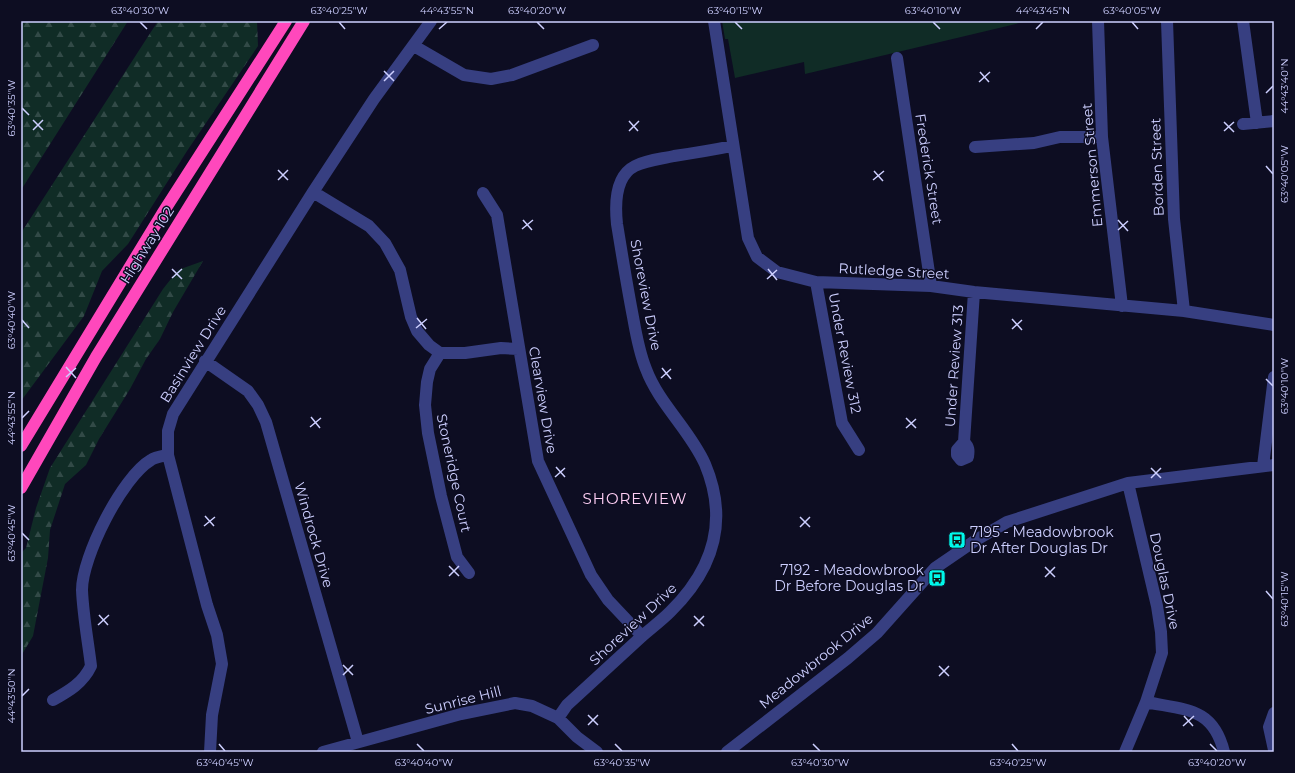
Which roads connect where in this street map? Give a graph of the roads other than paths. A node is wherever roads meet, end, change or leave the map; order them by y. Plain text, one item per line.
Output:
1 (286, 21) edge
2 (304, 21) edge
3 (431, 21) edge
4 (714, 21) edge
5 (1098, 21) edge
6 (1167, 21) edge
7 (1243, 21) edge
8 (593, 45) dead end
9 (414, 46) junction
10 (897, 58) dead end
11 (1274, 121) edge
12 (1257, 123) junction
13 (1243, 124) dead end
14 (1102, 137) junction
15 (732, 146) junction
16 (975, 147) dead end
17 (314, 192) junction
18 (483, 192) dead end
19 (816, 282) junction
20 (931, 286) junction
21 (974, 292) junction
22 (1122, 306) junction
23 (1184, 311) junction
24 (1274, 325) edge
25 (518, 349) junction
26 (440, 353) junction
27 (205, 361) junction
28 (1274, 377) edge
29 (964, 442) dead end
30 (21, 446) edge
31 (859, 450) dead end
32 (168, 455) junction
33 (1269, 465) edge
34 (1128, 483) junction
35 (21, 488) edge
36 (469, 573) dead end
37 (642, 636) junction
38 (53, 700) dead end
39 (1146, 702) junction
40 (1274, 713) edge
41 (558, 718) junction
42 (358, 742) junction
43 (1274, 750) edge
44 (210, 752) edge
45 (323, 752) edge
46 (597, 752) edge
47 (727, 752) edge
48 (1125, 752) edge
49 (1224, 752) edge

1 - 30 highway, Highway 102
2 - 35 highway, Highway 102
3 - 9 street, Basinview Drive
4 - 15 street, Rutledge Street
5 - 14 street, Emmerson Street
6 - 23 street, Borden Street
7 - 12 street
8 - 9 street
9 - 17 street, Basinview Drive
10 - 20 street, Frederick Street
11 - 12 street
12 - 13 street
14 - 16 street
14 - 22 street, Emmerson Street
15 - 19 street, Rutledge Street
15 - 37 street, Shoreview Drive
17 - 26 street
17 - 27 street, Basinview Drive
18 - 25 street, Clearview Drive
19 - 20 street, Rutledge Street
19 - 31 street, Under Review 312
20 - 21 street, Rutledge Street
21 - 22 street, Rutledge Street
21 - 29 street, Under Review 313
22 - 23 street, Rutledge Street
23 - 24 street, Rutledge Street
25 - 26 street
25 - 37 street, Clearview Drive
26 - 36 street, Stoneridge Court
27 - 32 street, Basinview Drive
27 - 42 street, Windrock Drive
28 - 33 street
32 - 38 street
32 - 44 street, Basinview Drive
33 - 34 street, Meadowbrook Drive
34 - 39 street, Douglas Drive
34 - 47 street, Meadowbrook Drive
37 - 41 street, Shoreview Drive
39 - 48 street, Douglas Drive
39 - 49 street
40 - 43 street
41 - 42 street, Sunrise Hill
41 - 46 street, Sunrise Hill
42 - 45 street, Sunrise Hill

